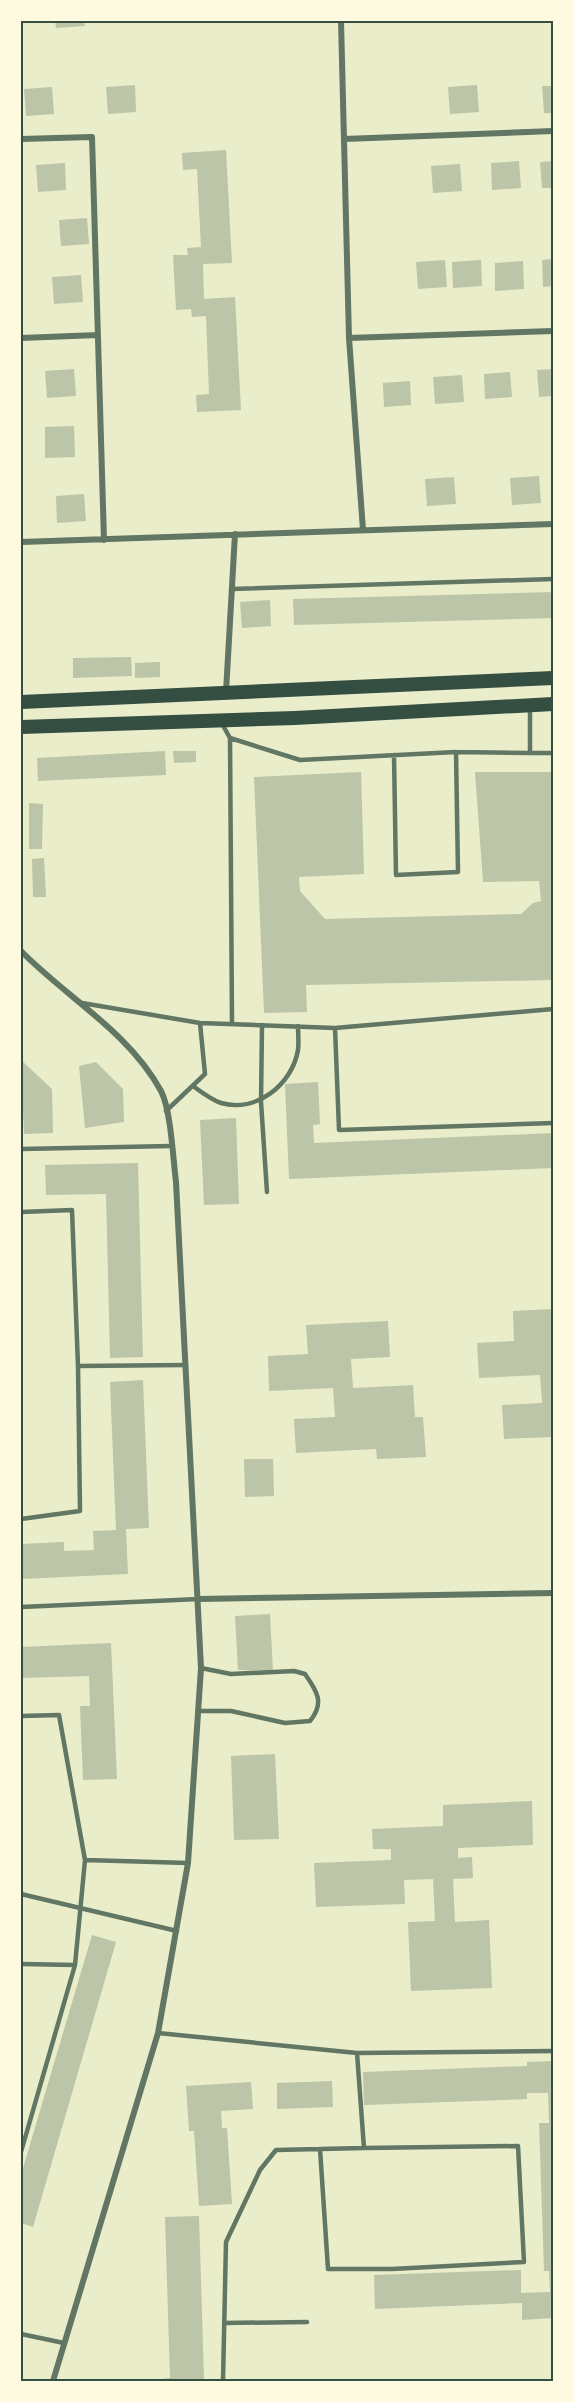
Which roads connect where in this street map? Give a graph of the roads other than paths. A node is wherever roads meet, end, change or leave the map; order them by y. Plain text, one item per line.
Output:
1 (341, 21) edge
2 (553, 132) edge
3 (344, 138) junction
4 (21, 139) edge
5 (553, 331) edge
6 (98, 335) junction
7 (21, 338) edge
8 (349, 338) junction
9 (553, 524) edge
10 (363, 530) junction
11 (235, 534) junction
12 (104, 540) junction
13 (21, 542) edge
14 (553, 579) edge
15 (231, 589) junction
16 (553, 678) edge
17 (226, 693) junction
18 (21, 702) edge
19 (553, 704) edge
20 (530, 705) junction
21 (219, 720) junction
22 (21, 726) edge
23 (230, 738) junction
24 (456, 752) junction
25 (530, 753) junction
26 (553, 753) edge
27 (394, 755) junction
28 (21, 951) edge
29 (82, 1003) junction
30 (553, 1009) edge
31 (200, 1023) junction
32 (232, 1023) junction
33 (262, 1025) junction
34 (298, 1026) junction
35 (335, 1028) junction
36 (193, 1086) junction
37 (261, 1101) junction
38 (166, 1111) junction
39 (553, 1123) edge
40 (171, 1146) junction
41 (21, 1149) edge
42 (267, 1192) dead end
43 (21, 1212) edge
44 (186, 1365) junction
45 (78, 1366) junction
46 (21, 1519) edge
47 (553, 1593) edge
48 (199, 1599) junction
49 (21, 1607) edge
50 (201, 1668) junction
51 (198, 1711) junction
52 (21, 1716) edge
53 (85, 1860) junction
54 (188, 1863) junction
55 (21, 1894) edge
56 (81, 1908) junction
57 (177, 1931) junction
58 (21, 1964) edge
59 (75, 1965) junction
60 (158, 2033) junction
61 (553, 2051) edge
62 (357, 2053) junction
63 (364, 2148) junction
64 (320, 2149) junction
65 (21, 2152) edge
66 (307, 2322) dead end
67 (224, 2323) junction
68 (21, 2334) edge
69 (64, 2343) junction
70 (53, 2381) edge
71 (223, 2381) edge

1 - 3 street
2 - 3 street
3 - 8 street
4 - 6 street
5 - 8 street
6 - 7 street
6 - 12 street
8 - 10 street
9 - 10 street
10 - 11 street
11 - 12 street
11 - 15 street
12 - 13 street
14 - 15 lane
15 - 17 street
16 - 17 main road
17 - 18 main road
19 - 20 main road
20 - 21 main road
20 - 25 lane
21 - 22 main road
21 - 23 lane
23 - 27 lane
23 - 32 lane
24 - 25 lane
24 - 27 lane
24 - 27 lane
25 - 26 lane
28 - 29 street
29 - 31 lane
29 - 38 street
30 - 35 lane
31 - 32 lane
31 - 36 lane
32 - 33 lane
33 - 34 lane
33 - 37 lane
34 - 35 lane
34 - 37 lane
35 - 39 lane
36 - 37 lane
36 - 38 lane
37 - 42 lane
38 - 40 street
40 - 41 lane
40 - 44 street
43 - 45 lane
44 - 45 lane
44 - 48 street
45 - 46 lane
47 - 48 street
48 - 49 lane
48 - 50 street
50 - 51 street
50 - 51 lane
51 - 54 street
52 - 53 lane
53 - 54 lane
53 - 56 lane
54 - 57 street
55 - 56 lane
56 - 57 lane
56 - 59 lane
57 - 60 street
58 - 59 lane
59 - 65 lane
60 - 62 lane
60 - 69 street
61 - 62 lane
62 - 63 lane
63 - 64 lane
63 - 64 lane
64 - 67 lane
66 - 67 lane
67 - 71 lane
68 - 69 lane
69 - 70 street

